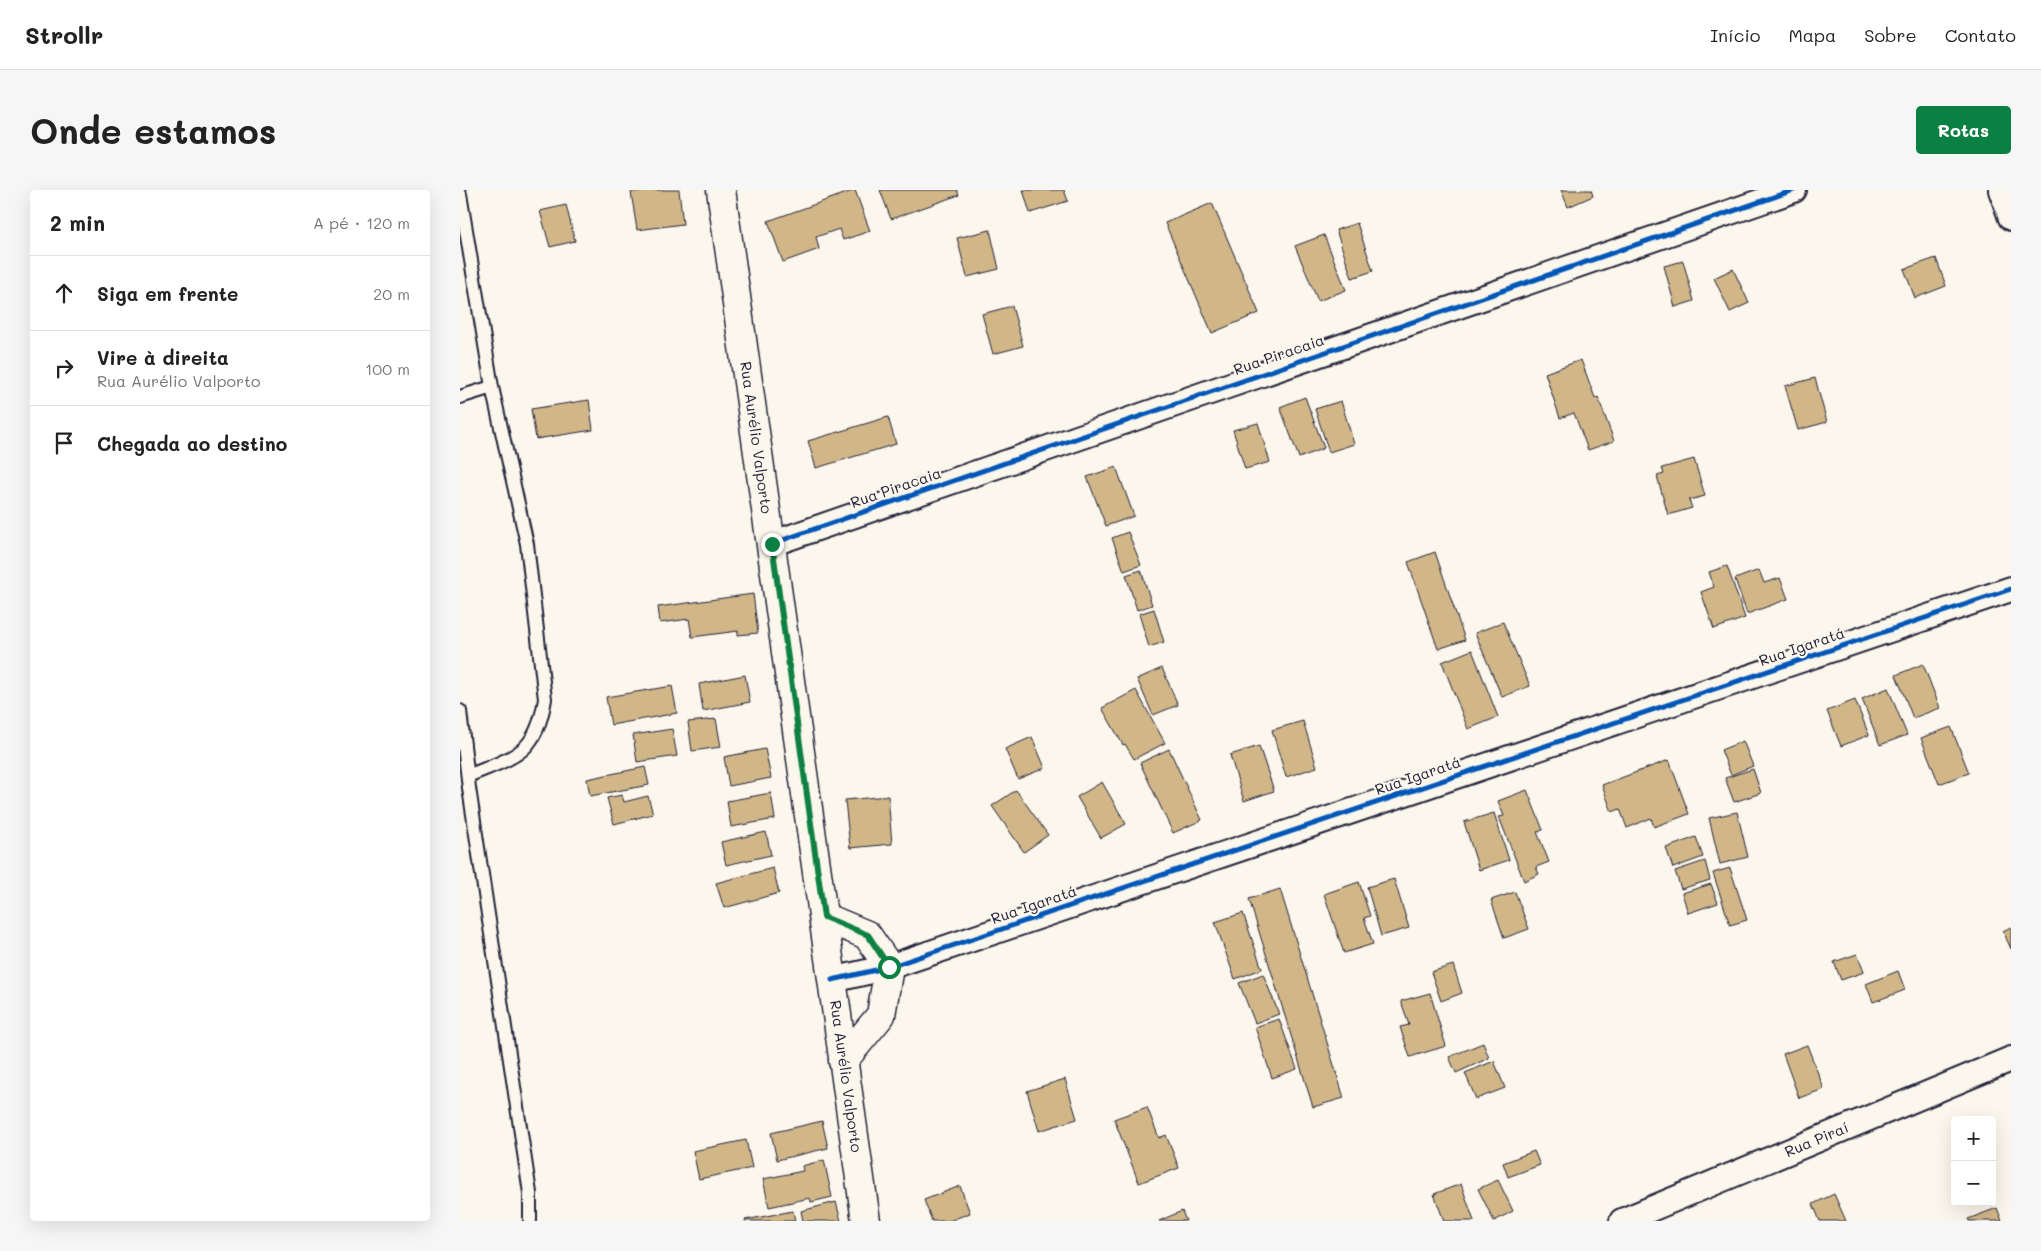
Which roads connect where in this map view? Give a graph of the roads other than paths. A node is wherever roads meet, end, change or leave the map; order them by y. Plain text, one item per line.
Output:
1 (721, 190) edge
2 (1794, 190) edge
3 (2001, 190) edge
4 (460, 194) edge
5 (2011, 218) edge
6 (492, 387) junction
7 (460, 398) edge
8 (772, 544) junction
9 (2011, 590) edge
10 (460, 712) edge
11 (468, 776) junction
12 (824, 917) junction
13 (889, 967) junction
14 (832, 980) junction
15 (2011, 1059) edge
16 (843, 1061) junction
17 (530, 1221) edge
18 (866, 1221) edge
19 (1622, 1221) edge

1 - 8 main road, Rua Aurélio Valporto
2 - 8 street, Rua Piracaia
3 - 5 street
4 - 6 lane
6 - 7 lane
6 - 11 lane
8 - 12 main road, Rua Aurélio Valporto
9 - 13 street, Rua Igaratá
10 - 11 lane
11 - 17 lane
12 - 13 main road
12 - 14 main road, Rua Aurélio Valporto
13 - 14 street, Rua Igaratá
13 - 16 main road
14 - 16 main road, Rua Aurélio Valporto
15 - 19 street, Rua Piraí
16 - 18 main road, Rua Aurélio Valporto

